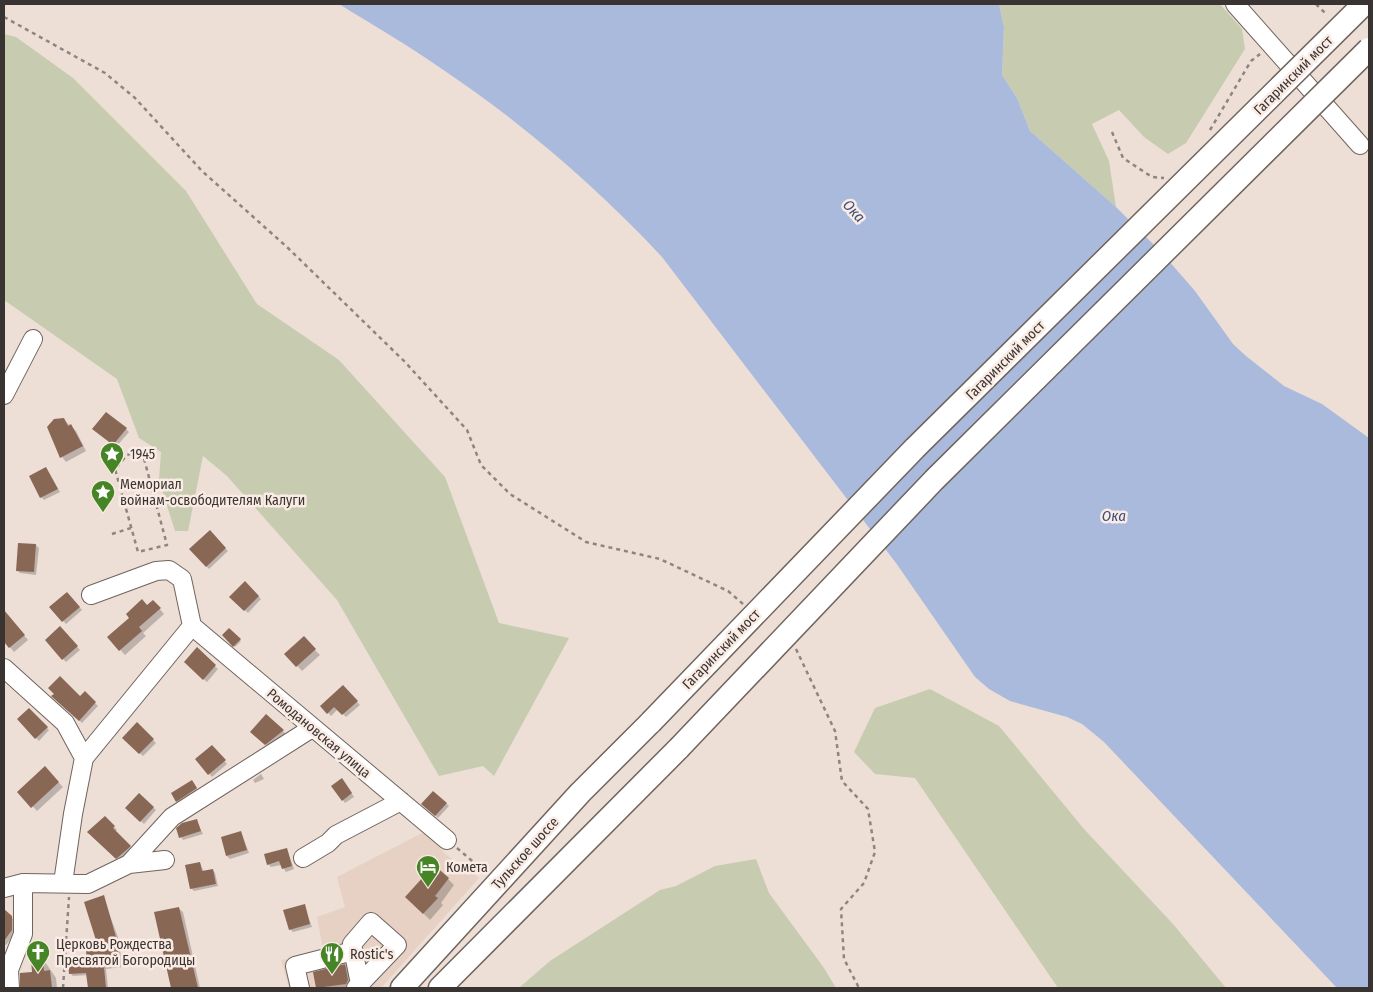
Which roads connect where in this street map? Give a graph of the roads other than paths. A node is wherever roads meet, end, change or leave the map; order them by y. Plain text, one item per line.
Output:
1 (1235, 4) edge
2 (1350, 4) edge
3 (1364, 4) edge
4 (1326, 42) junction
5 (1369, 49) edge
6 (1360, 145) dead end
7 (33, 339) dead end
8 (4, 395) edge
9 (91, 596) dead end
10 (192, 626) junction
11 (4, 668) edge
12 (651, 722) joint
13 (312, 728) junction
14 (84, 758) junction
15 (401, 801) junction
16 (447, 840) road end
17 (168, 841) dead end
18 (149, 842) junction
19 (303, 858) dead end
20 (165, 860) dead end
21 (129, 864) junction
22 (23, 883) junction
23 (63, 883) junction
24 (4, 888) edge
25 (353, 951) junction
26 (8, 986) edge
27 (358, 986) edge
28 (300, 988) edge
29 (402, 988) edge
30 (440, 988) edge

1 - 6 street
2 - 4 main road, bridge
3 - 4 main road, Гагаринский мост, bridge
4 - 12 main road, Гагаринский мост, bridge
5 - 30 main road, bridge
7 - 8 street
9 - 10 street
10 - 13 street, Ромодановская улица
10 - 14 street
11 - 14 street
12 - 29 main road, Тульское шоссе
13 - 15 street, Ромодановская улица
13 - 18 street
14 - 23 street
15 - 16 street, Ромодановская улица
15 - 19 street
17 - 18 street
18 - 21 street
20 - 21 street
21 - 23 street
22 - 23 street
22 - 24 street
22 - 26 street
25 - 27 street
25 - 27 street
25 - 28 street

